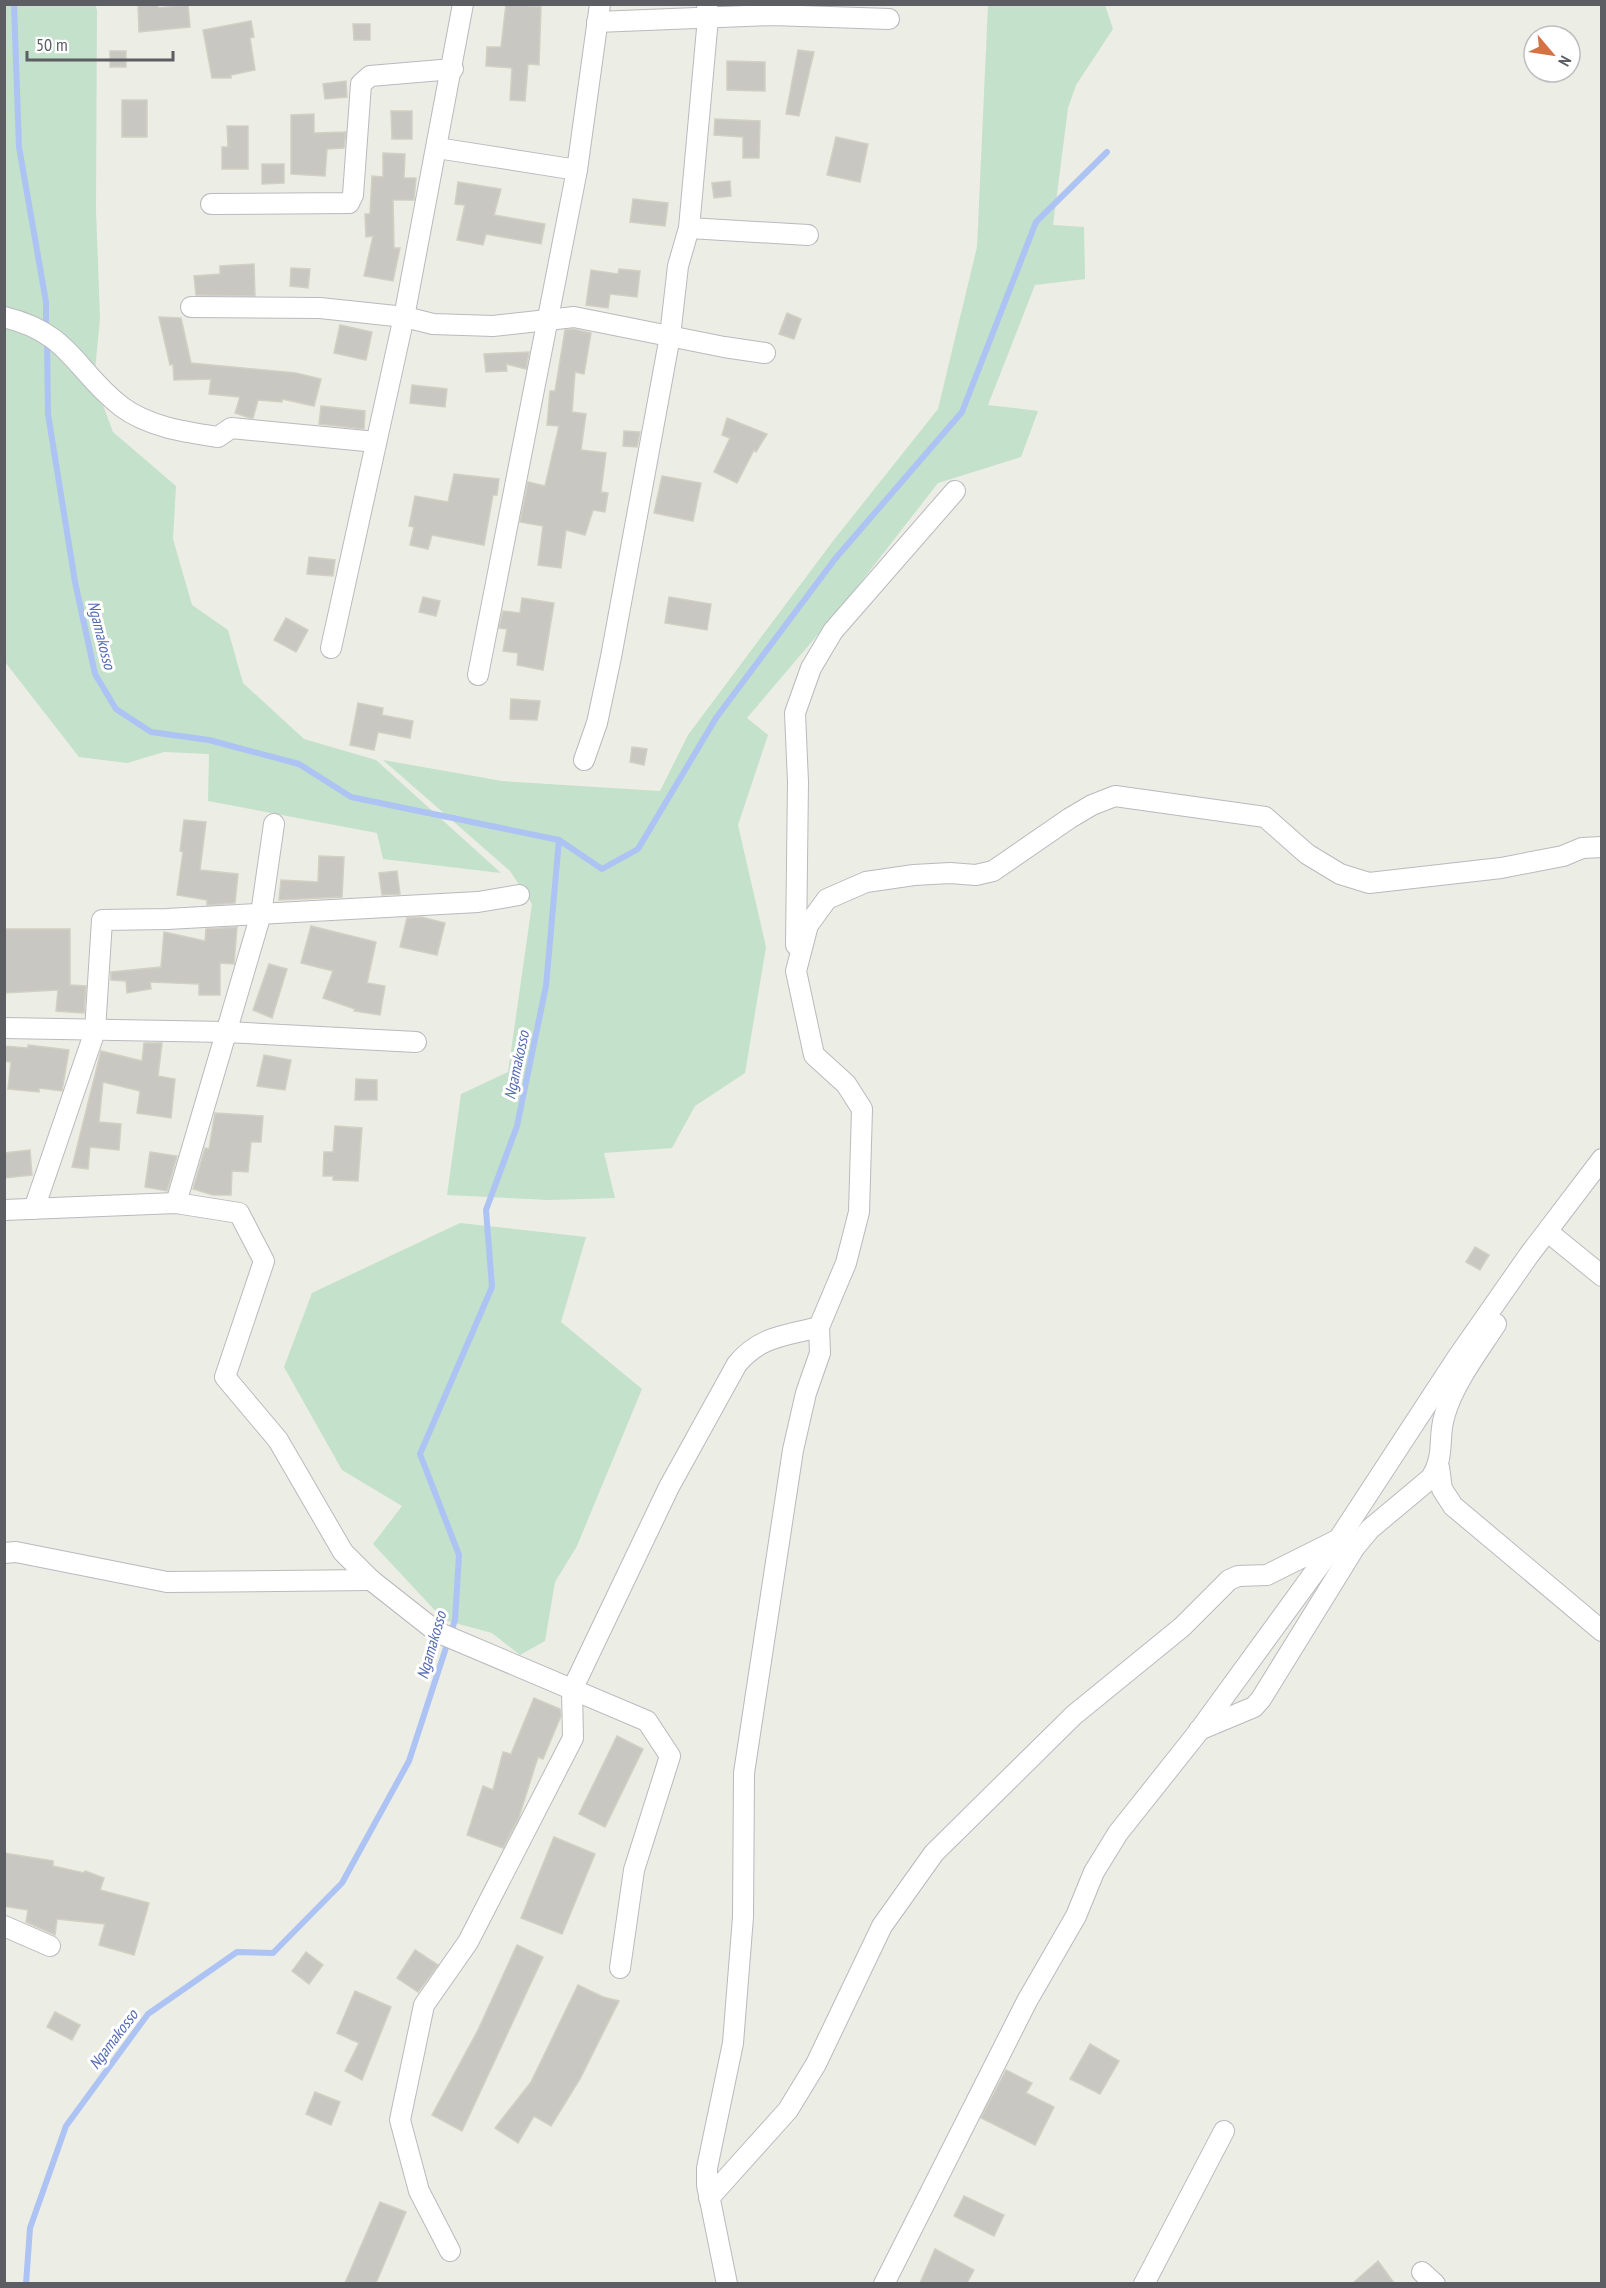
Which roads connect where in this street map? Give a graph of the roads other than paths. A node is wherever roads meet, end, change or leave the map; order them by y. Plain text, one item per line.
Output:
1 (463, 4) edge
2 (772, 10) edge
3 (708, 11) edge
4 (598, 13) edge
5 (889, 19) dead end
6 (453, 69) junction
7 (437, 148) junction
8 (577, 170) junction
9 (211, 204) dead end
10 (689, 228) junction
11 (808, 235) dead end
12 (191, 307) dead end
13 (4, 317) edge
14 (405, 317) junction
15 (549, 320) junction
16 (670, 336) junction
17 (765, 353) dead end
18 (376, 442) junction
19 (955, 491) dead end
20 (331, 648) dead end
21 (478, 675) dead end
22 (584, 760) dead end
23 (274, 824) dead end
24 (1602, 847) edge
25 (519, 895) dead end
26 (261, 914) junction
27 (796, 971) junction
28 (4, 1028) edge
29 (95, 1032) junction
30 (226, 1032) junction
31 (416, 1042) dead end
32 (1602, 1159) edge
33 (176, 1203) junction
34 (34, 1209) junction
35 (4, 1210) edge
36 (1548, 1232) junction
37 (1529, 1255) junction
38 (1602, 1276) edge
39 (819, 1327) junction
40 (1438, 1467) junction
41 (1338, 1540) junction
42 (4, 1553) edge
43 (371, 1580) junction
44 (1602, 1631) edge
45 (572, 1690) junction
46 (1199, 1731) junction
47 (4, 1926) edge
48 (50, 1946) dead end
49 (620, 1968) dead end
50 (1224, 2131) dead end
51 (709, 2198) junction
52 (450, 2251) dead end
53 (727, 2283) edge
54 (884, 2283) edge
55 (1144, 2283) edge

1 - 6 street
2 - 3 street
2 - 5 street
3 - 4 street
3 - 10 street
4 - 8 street
6 - 7 street
6 - 9 street
7 - 8 street
7 - 14 street
8 - 15 street
10 - 11 street
10 - 16 street
12 - 14 street
13 - 18 street
14 - 15 street
14 - 18 street
15 - 16 street
15 - 21 street
16 - 17 street
16 - 22 street
18 - 20 street
19 - 27 street
23 - 26 street
24 - 27 street
25 - 26 street
26 - 29 street
26 - 30 street
27 - 39 street
28 - 29 street
29 - 30 street
29 - 34 street
30 - 31 street
30 - 33 street
32 - 36 street
33 - 34 street
33 - 43 street
34 - 35 street
36 - 37 street
36 - 38 street
37 - 40 street
37 - 41 street
39 - 45 street
39 - 51 street
40 - 44 street
40 - 46 street
41 - 46 street
41 - 51 street
42 - 43 street
43 - 45 street
45 - 49 street
45 - 52 street
46 - 54 street
47 - 48 street
50 - 55 street
51 - 53 street

